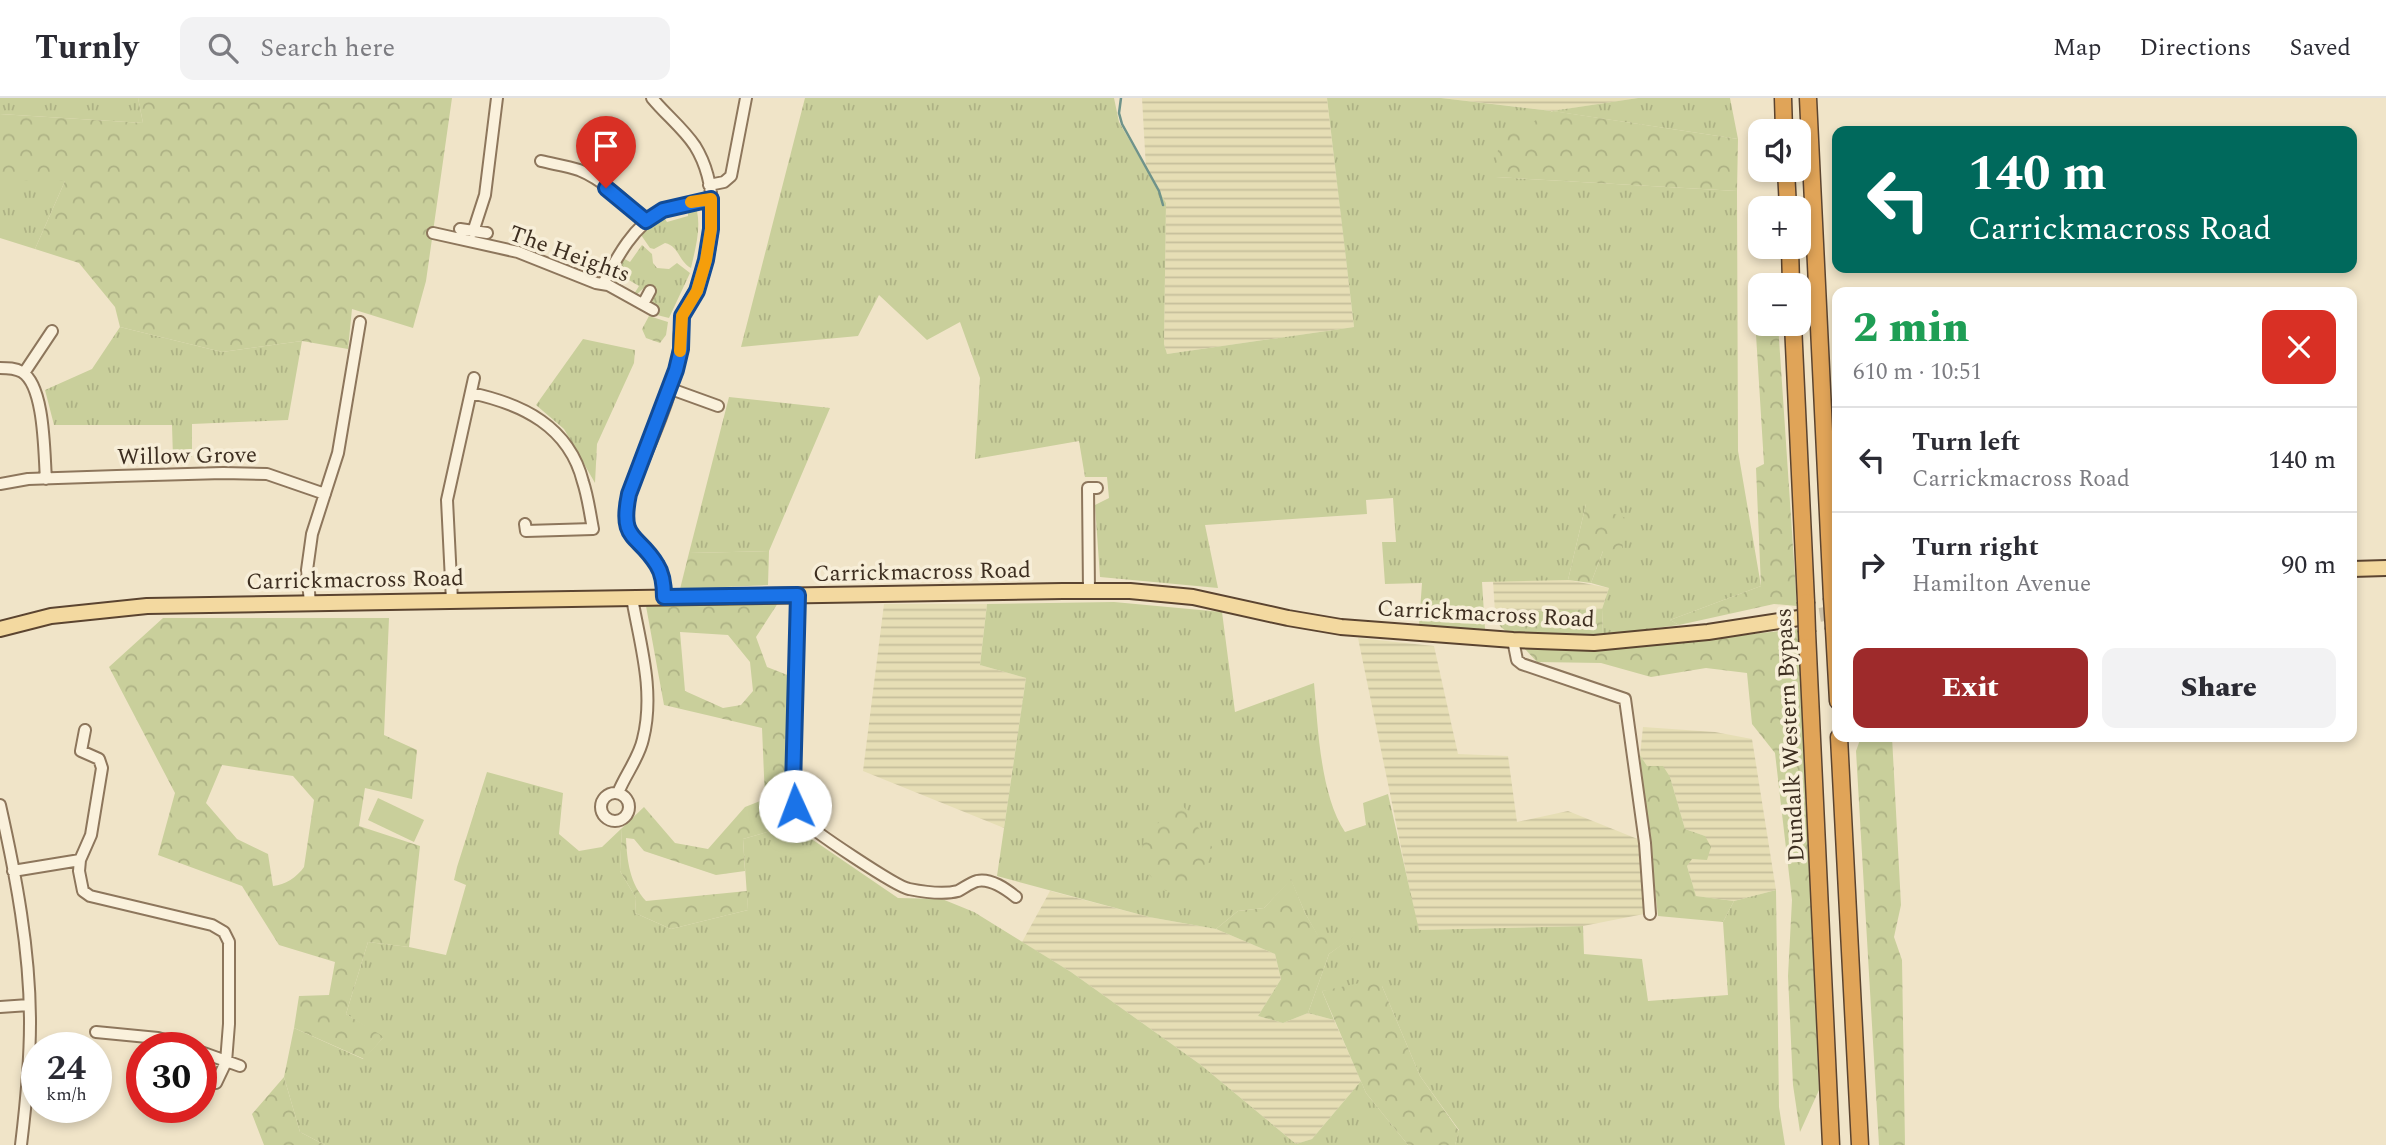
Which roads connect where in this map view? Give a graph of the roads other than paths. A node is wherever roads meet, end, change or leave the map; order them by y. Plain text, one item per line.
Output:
1 (497, 98) edge
2 (652, 98) edge
3 (746, 98) edge
4 (1783, 98) edge
5 (1808, 98) edge
6 (1784, 119) edge
7 (541, 161) dead end
8 (709, 185) junction
9 (711, 199) junction
10 (646, 221) junction
11 (443, 222) dead end
12 (460, 229) dead end
13 (473, 232) junction
14 (487, 233) dead end
15 (603, 284) junction
16 (650, 291) dead end
17 (359, 321) dead end
18 (52, 331) dead end
19 (1794, 336) edge
20 (0, 368) edge
21 (23, 373) junction
22 (474, 378) dead end
23 (671, 389) junction
24 (471, 393) junction
25 (718, 406) dead end
26 (46, 479) junction
27 (0, 484) edge
28 (1097, 488) dead end
29 (326, 494) junction
30 (525, 524) dead end
31 (2386, 568) edge
32 (2357, 569) edge
33 (1089, 591) junction
34 (798, 595) junction
35 (664, 597) junction
36 (632, 598) junction
37 (1832, 598) edge
38 (452, 601) junction
39 (310, 603) junction
40 (1803, 625) junction
41 (0, 629) edge
42 (1513, 640) junction
43 (85, 730) dead end
44 (1839, 742) edge
45 (618, 793) dead end
46 (0, 805) edge
47 (80, 860) junction
48 (13, 871) junction
49 (1016, 897) dead end
50 (1650, 914) dead end
51 (29, 1005) junction
52 (0, 1007) edge
53 (217, 1058) edge
54 (226, 1062) junction
55 (240, 1066) dead end
56 (217, 1081) edge
57 (21, 1145) edge
58 (1831, 1145) edge
59 (1860, 1145) edge

1 - 13 street
2 - 8 street
3 - 8 street
4 - 6 highway
5 - 37 highway, bridge
7 - 10 street
8 - 9 street
9 - 10 street
9 - 23 street
10 - 15 street
11 - 15 street, The Heights
12 - 13 street
13 - 14 street
15 - 16 street, The Heights
17 - 29 street
18 - 21 street
19 - 40 highway, Dundalk Western Bypass, bridge
20 - 21 street
21 - 26 street
22 - 24 street
23 - 25 street
23 - 35 street
24 - 30 street
24 - 38 street
26 - 27 street, Willow Grove
26 - 29 street, Willow Grove
28 - 33 street
29 - 39 street
31 - 32 main road
33 - 34 main road, Carrickmacross Road
33 - 42 main road, Carrickmacross Road
34 - 35 main road, Carrickmacross Road
34 - 49 street
35 - 36 main road, Carrickmacross Road
36 - 38 main road, Carrickmacross Road
36 - 45 street
38 - 39 main road, Carrickmacross Road
39 - 41 main road, Carrickmacross Road
40 - 42 main road, Carrickmacross Road
40 - 58 highway, Dundalk Western Bypass
42 - 50 street
43 - 47 street
44 - 59 highway
46 - 48 street
47 - 48 street
47 - 54 street
48 - 51 street
51 - 52 street
51 - 57 street
53 - 54 street
54 - 55 street
54 - 56 street

